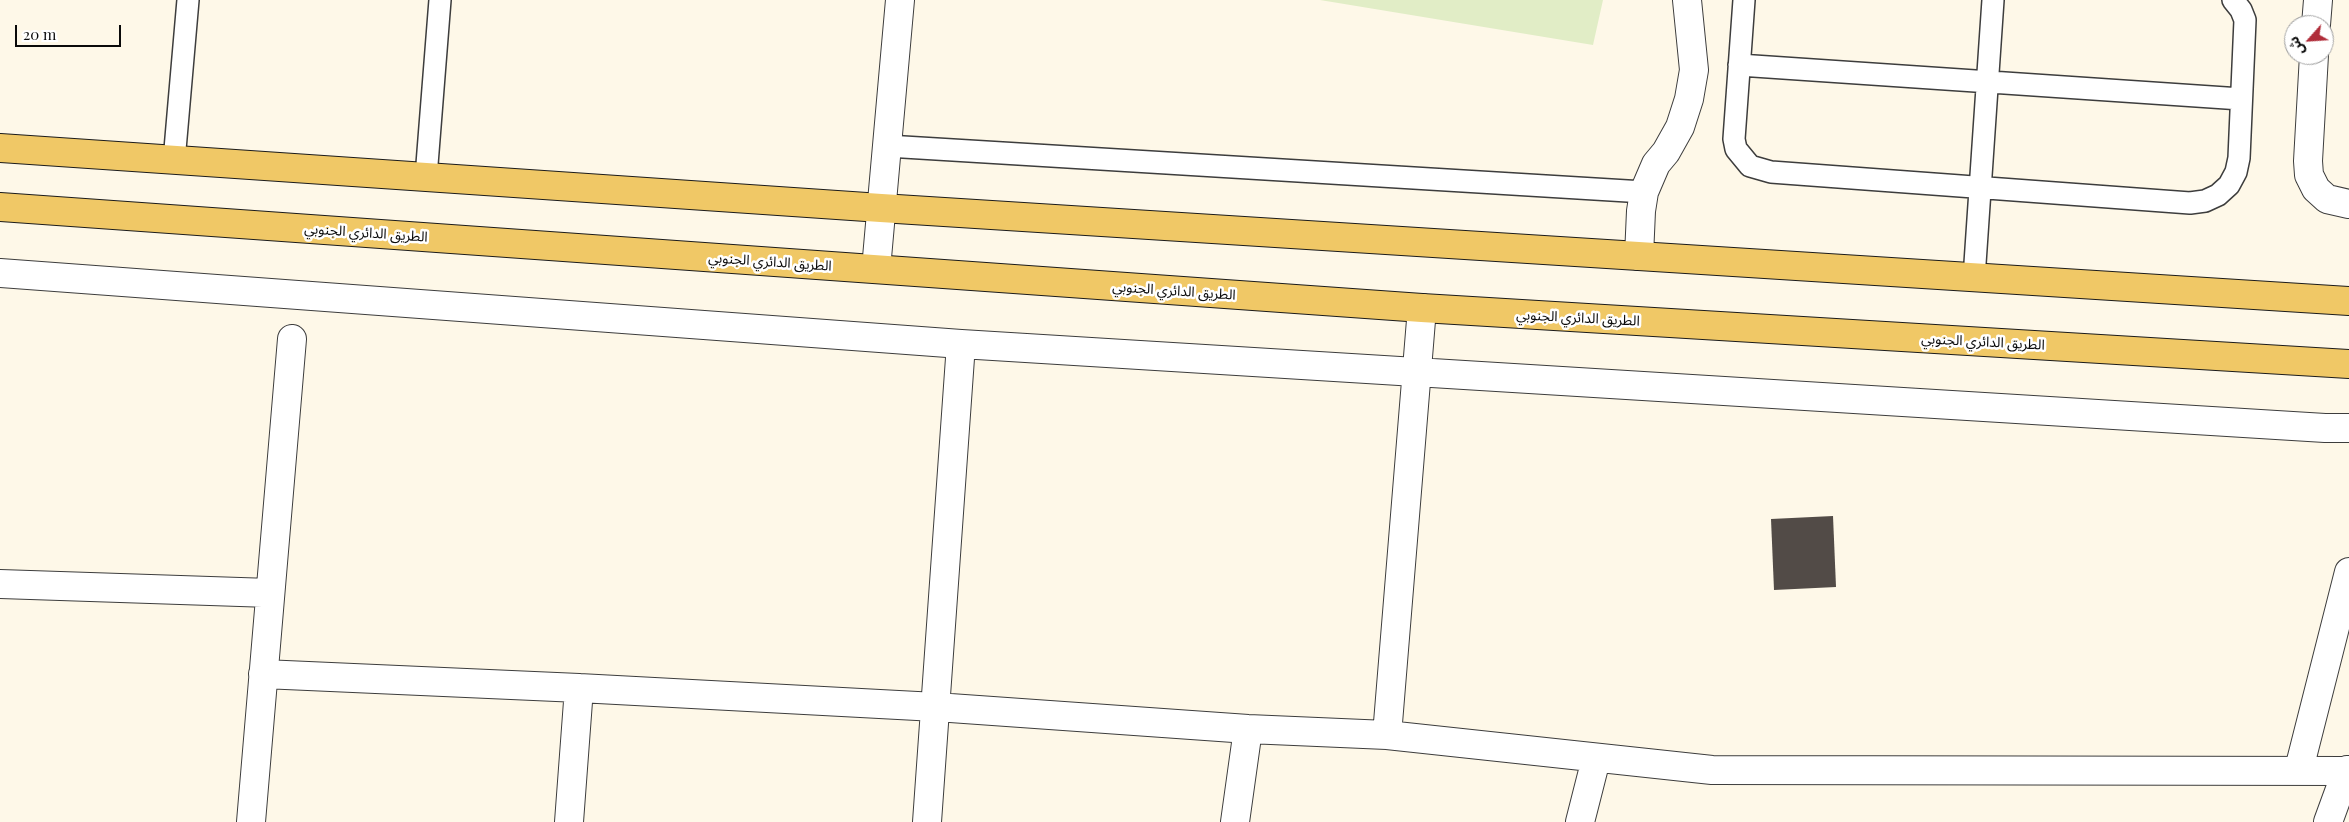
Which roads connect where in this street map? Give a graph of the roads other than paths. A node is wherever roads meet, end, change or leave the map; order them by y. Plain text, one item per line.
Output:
1 (188, 0) edge
2 (440, 0) edge
3 (900, 0) edge
4 (1686, 0) edge
5 (1744, 0) edge
6 (1994, 0) edge
7 (2232, 0) edge
8 (2318, 0) edge
9 (2317, 15) edge
10 (1739, 65) junction
11 (2313, 65) edge
12 (1988, 82) junction
13 (2241, 99) junction
14 (887, 146) junction
15 (0, 148) edge
16 (174, 160) junction
17 (426, 177) junction
18 (1980, 188) junction
19 (1644, 192) junction
20 (2349, 204) edge
21 (0, 207) edge
22 (882, 208) junction
23 (1639, 256) junction
24 (876, 269) junction
25 (0, 273) edge
26 (1974, 278) junction
27 (2349, 301) edge
28 (1422, 308) junction
29 (292, 339) dead end
30 (961, 344) junction
31 (2349, 364) edge
32 (1417, 372) junction
33 (2349, 428) edge
34 (2349, 572) edge
35 (0, 584) edge
36 (270, 593) junction
37 (263, 674) junction
38 (579, 688) junction
39 (936, 707) junction
40 (1248, 728) junction
41 (1387, 734) junction
42 (1596, 759) junction
43 (2299, 769) junction
44 (2348, 770) edge
45 (251, 822) edge
46 (569, 822) edge
47 (928, 822) edge
48 (1235, 822) edge
49 (1580, 822) edge
50 (2328, 822) edge

1 - 16 lane
2 - 17 lane
3 - 14 street
4 - 19 street
5 - 10 lane
6 - 12 lane
7 - 13 lane
8 - 9 street
10 - 12 lane
10 - 18 lane
11 - 20 street
12 - 13 lane
12 - 18 lane
13 - 18 lane
14 - 19 lane
14 - 22 street
15 - 16 main road
16 - 17 main road
17 - 22 main road
18 - 26 lane
19 - 23 street
21 - 24 main road, الطريق الدائري الجنوبي
22 - 23 main road
22 - 24 street
23 - 26 main road
24 - 28 main road, الطريق الدائري الجنوبي
25 - 30 street
26 - 27 main road
28 - 31 main road, الطريق الدائري الجنوبي
28 - 32 street
29 - 36 street
30 - 32 street
30 - 39 street
32 - 33 street
32 - 41 street
34 - 43 street
35 - 36 street
36 - 37 street
37 - 38 street
37 - 45 street
38 - 39 street
38 - 46 street
39 - 40 street
39 - 47 street
40 - 41 street
40 - 48 street
41 - 42 street
42 - 43 street
42 - 49 street
43 - 44 street
44 - 50 street

